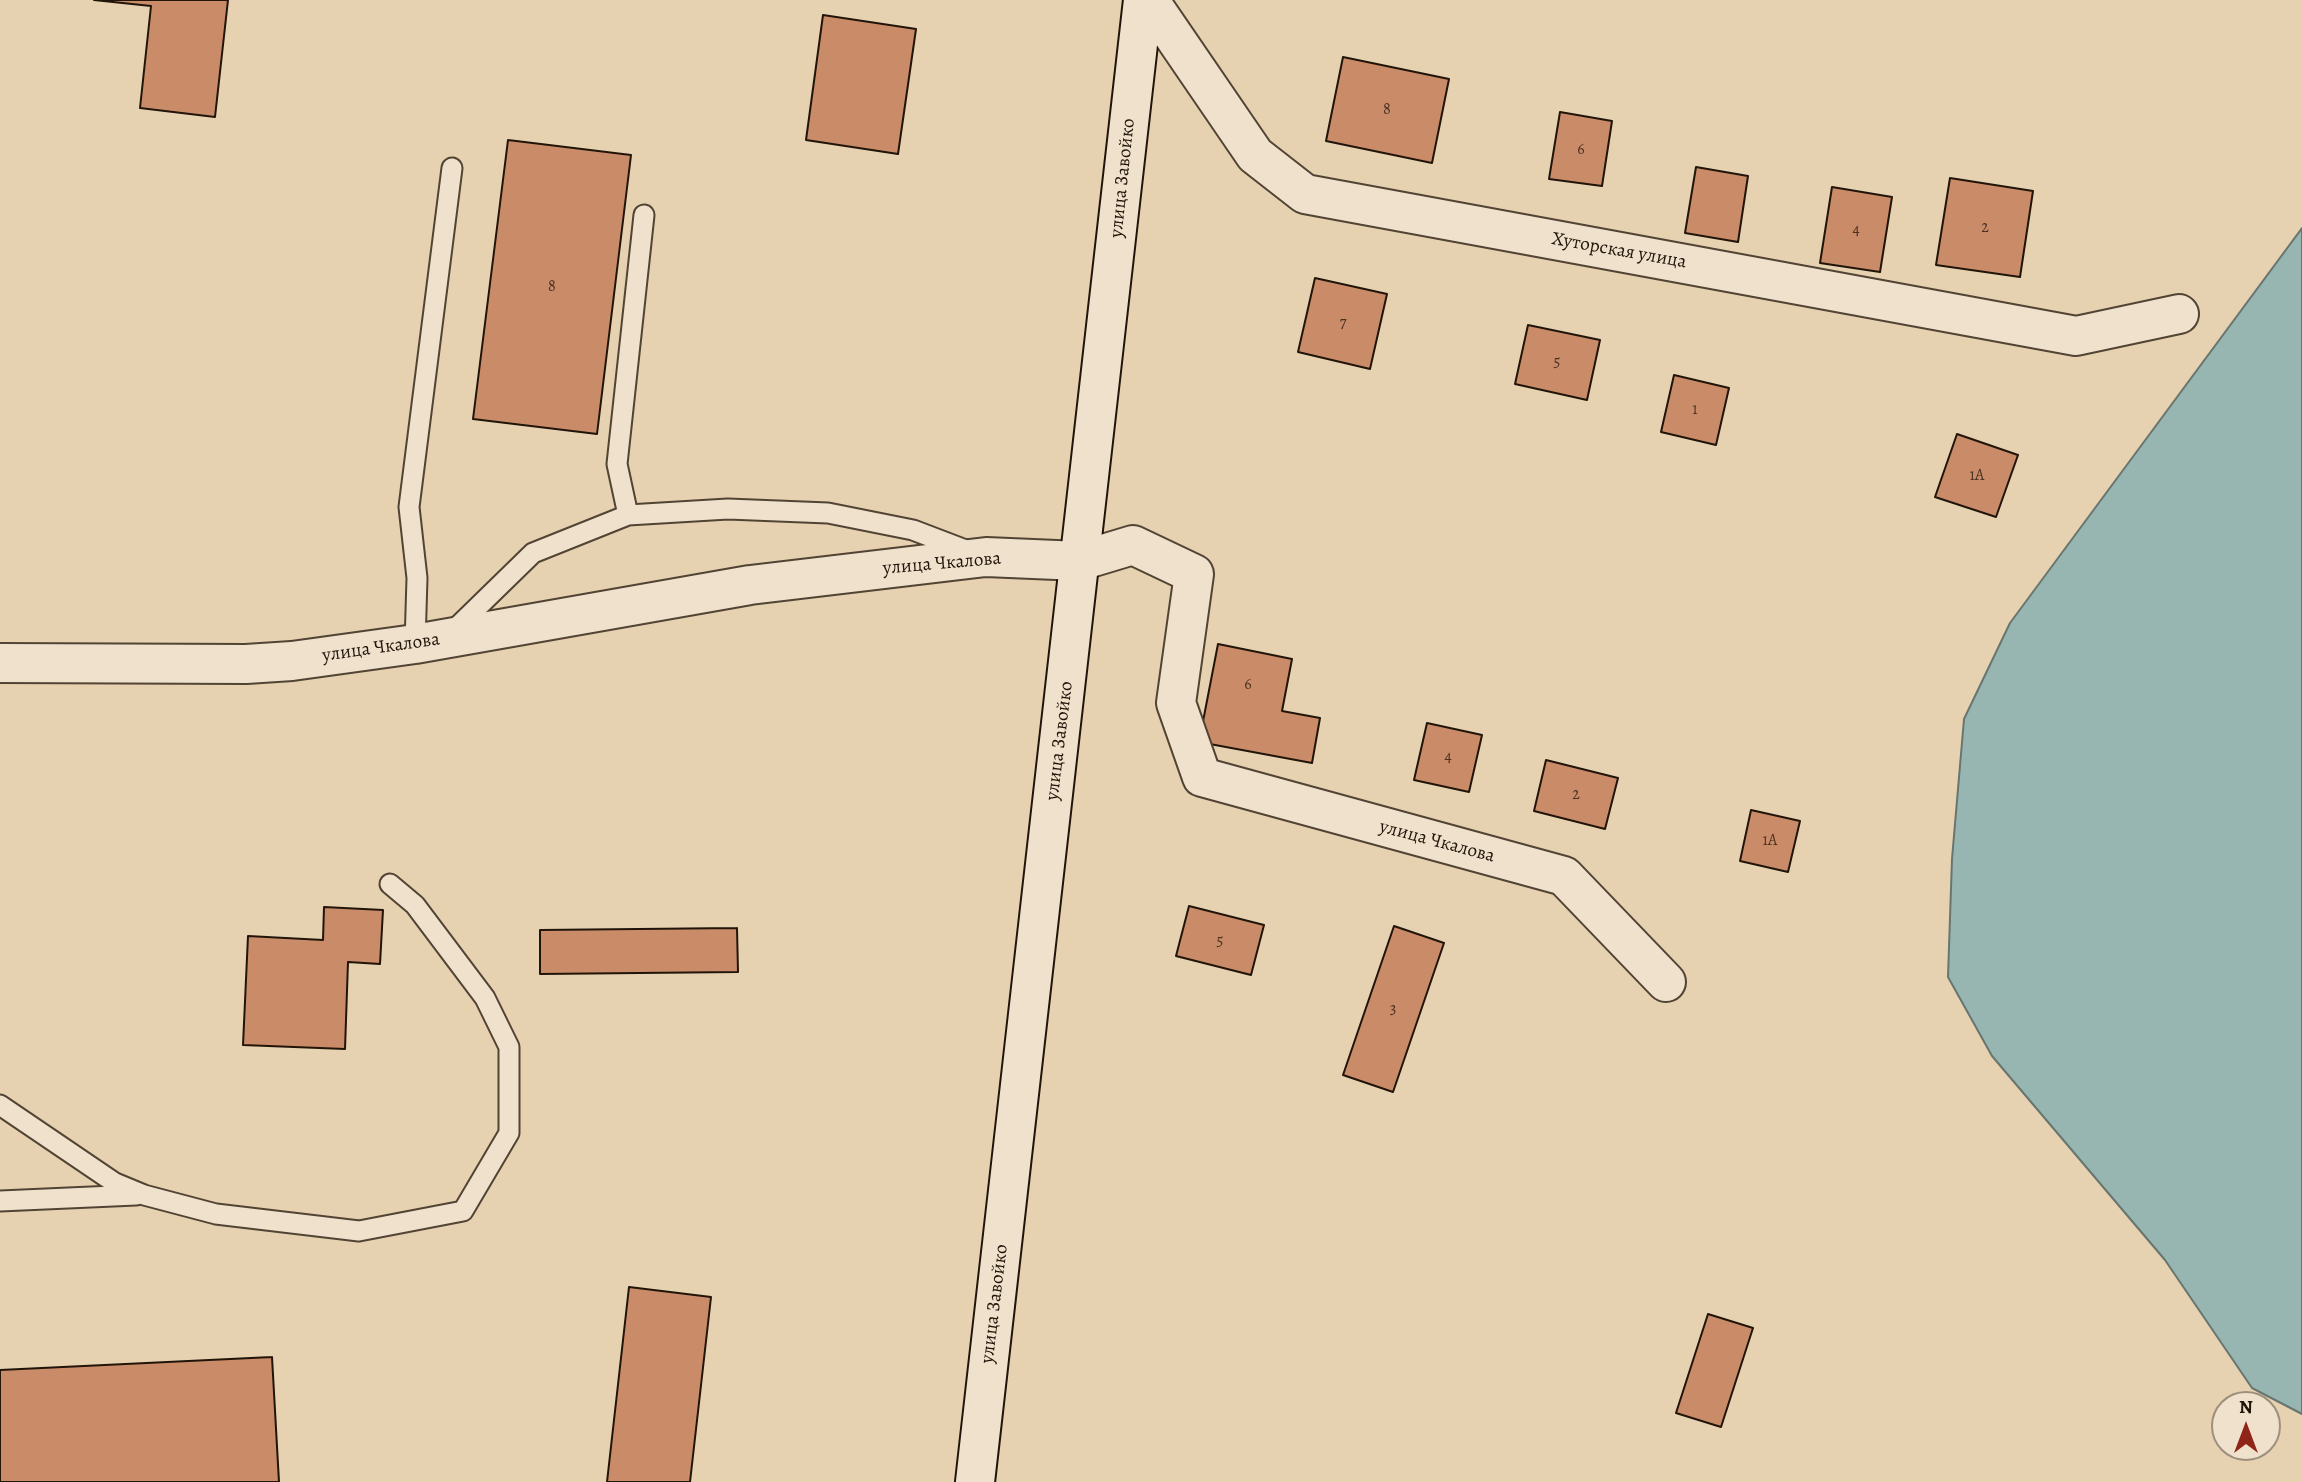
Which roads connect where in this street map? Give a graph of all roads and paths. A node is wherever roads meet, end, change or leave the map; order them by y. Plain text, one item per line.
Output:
1 (1143, 0) edge
2 (1149, 0) edge
3 (452, 168) dead end
4 (644, 215) dead end
5 (2179, 314) dead end
6 (628, 515) junction
7 (986, 557) junction
8 (1080, 561) junction
9 (430, 641) junction
10 (0, 663) edge
11 (390, 884) dead end
12 (1665, 982) dead end
13 (0, 1105) edge
14 (144, 1195) junction
15 (0, 1201) edge
16 (975, 1482) edge

1 - 8 street, улица Завойко
2 - 5 street, Хуторская улица
3 - 9 lane
4 - 6 lane
6 - 7 lane
6 - 9 lane
7 - 8 street, улица Чкалова
7 - 9 street, улица Чкалова
8 - 12 street, улица Чкалова
8 - 16 street, улица Завойко
9 - 10 street, улица Чкалова
11 - 14 lane
13 - 14 lane
14 - 15 lane

